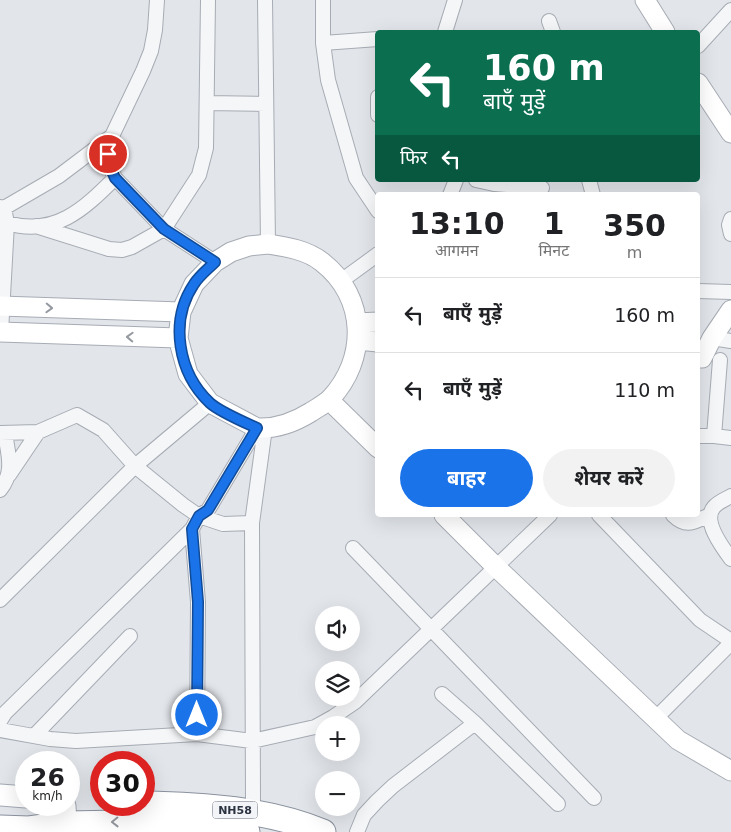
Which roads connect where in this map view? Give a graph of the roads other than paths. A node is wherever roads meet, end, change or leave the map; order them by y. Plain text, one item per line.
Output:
1 (157, 0) edge
2 (208, 0) edge
3 (265, 0) edge
4 (323, 0) edge
5 (456, 0) edge
6 (645, 0) edge
7 (731, 10) edge
8 (446, 30) edge
9 (664, 30) edge
10 (375, 39) edge
11 (323, 43) junction
12 (700, 44) edge
13 (700, 86) edge
14 (206, 103) junction
15 (266, 104) junction
16 (731, 133) edge
17 (112, 136) junction
18 (115, 178) junction
19 (485, 182) edge
20 (542, 188) edge
21 (375, 206) edge
22 (2, 208) edge
23 (731, 219) edge
24 (7, 223) junction
25 (36, 226) junction
26 (164, 229) junction
27 (731, 234) edge
28 (268, 244) junction
29 (375, 256) edge
30 (215, 262) junction
31 (341, 281) junction
32 (700, 291) edge
33 (731, 292) edge
34 (1, 306) edge
35 (731, 310) edge
36 (181, 312) junction
37 (375, 323) edge
38 (358, 331) junction
39 (0, 332) edge
40 (178, 338) junction
41 (705, 338) edge
42 (375, 340) edge
43 (731, 341) edge
44 (713, 360) edge
45 (329, 400) junction
46 (210, 403) junction
47 (261, 428) junction
48 (38, 432) junction
49 (2, 433) edge
50 (700, 436) edge
51 (714, 436) junction
52 (731, 438) edge
53 (375, 445) edge
54 (135, 466) junction
55 (3, 484) edge
56 (731, 496) edge
57 (710, 514) junction
58 (199, 516) junction
59 (446, 517) edge
60 (548, 517) edge
61 (601, 517) edge
62 (675, 517) edge
63 (252, 522) junction
64 (192, 529) junction
65 (353, 548) dead end
66 (731, 559) edge
67 (496, 567) junction
68 (0, 600) edge
69 (432, 628) junction
70 (130, 636) dead end
71 (731, 642) edge
72 (442, 694) dead end
73 (656, 718) junction
74 (0, 721) edge
75 (475, 723) junction
76 (0, 730) edge
77 (197, 734) junction
78 (34, 736) junction
79 (252, 741) junction
80 (731, 771) edge
81 (0, 795) edge
82 (15, 796) edge
83 (594, 798) dead end
84 (252, 802) dead end
85 (558, 804) dead end
86 (155, 810) edge
87 (155, 811) edge
88 (155, 812) edge
89 (0, 814) edge
90 (15, 814) edge
91 (180, 814) junction
92 (55, 816) edge
93 (0, 828) edge
94 (247, 832) edge
95 (272, 832) edge
96 (299, 832) edge
97 (323, 832) edge
98 (357, 832) edge

1 - 17 street
2 - 14 street
3 - 15 street
4 - 11 street
5 - 8 street
6 - 9 street
7 - 12 street
10 - 11 street
11 - 21 street
13 - 16 street
14 - 15 street
14 - 26 street
15 - 28 street
17 - 18 street
17 - 22 street
18 - 25 street
18 - 26 street
19 - 20 street
22 - 24 street
23 - 27 street
24 - 25 street
24 - 34 street
25 - 26 street
26 - 30 street
28 - 30 street
28 - 31 street
29 - 31 street
30 - 36 street
31 - 38 street
32 - 33 street
34 -> 36 street
34 - 39 street
35 - 41 street
36 - 40 street
37 - 38 street
38 - 42 street
38 - 45 street
40 -> 39 street
40 - 46 street
41 - 43 street
41 - 44 street
44 - 51 street
45 - 47 street
45 - 53 street
46 - 47 street
46 - 54 street
47 - 58 street
47 - 63 street
48 - 49 street
48 - 54 street
48 - 55 street
49 - 55 street
50 - 51 street
51 - 52 street
54 - 58 street
54 - 68 street
56 - 57 street
57 - 62 street
57 - 66 street
58 - 63 street
58 - 64 street
59 - 67 street
60 - 67 street
61 - 71 street
63 - 79 street
64 - 74 street
64 - 77 street
65 - 69 street
67 - 69 street
67 - 73 street
69 - 79 street
69 - 83 street
70 - 78 street
71 - 73 street
72 - 75 street
73 - 80 street
75 - 85 street
75 - 98 street
76 - 78 street
77 - 78 street
77 - 79 street
79 - 84 street
81 - 82 main road
86 - 97 highway, NH58
87 - 91 highway
88 - 94 highway, NH58
89 - 90 highway, NH58
91 - 95 highway
91 - 96 highway
92 - 93 highway, NH58

